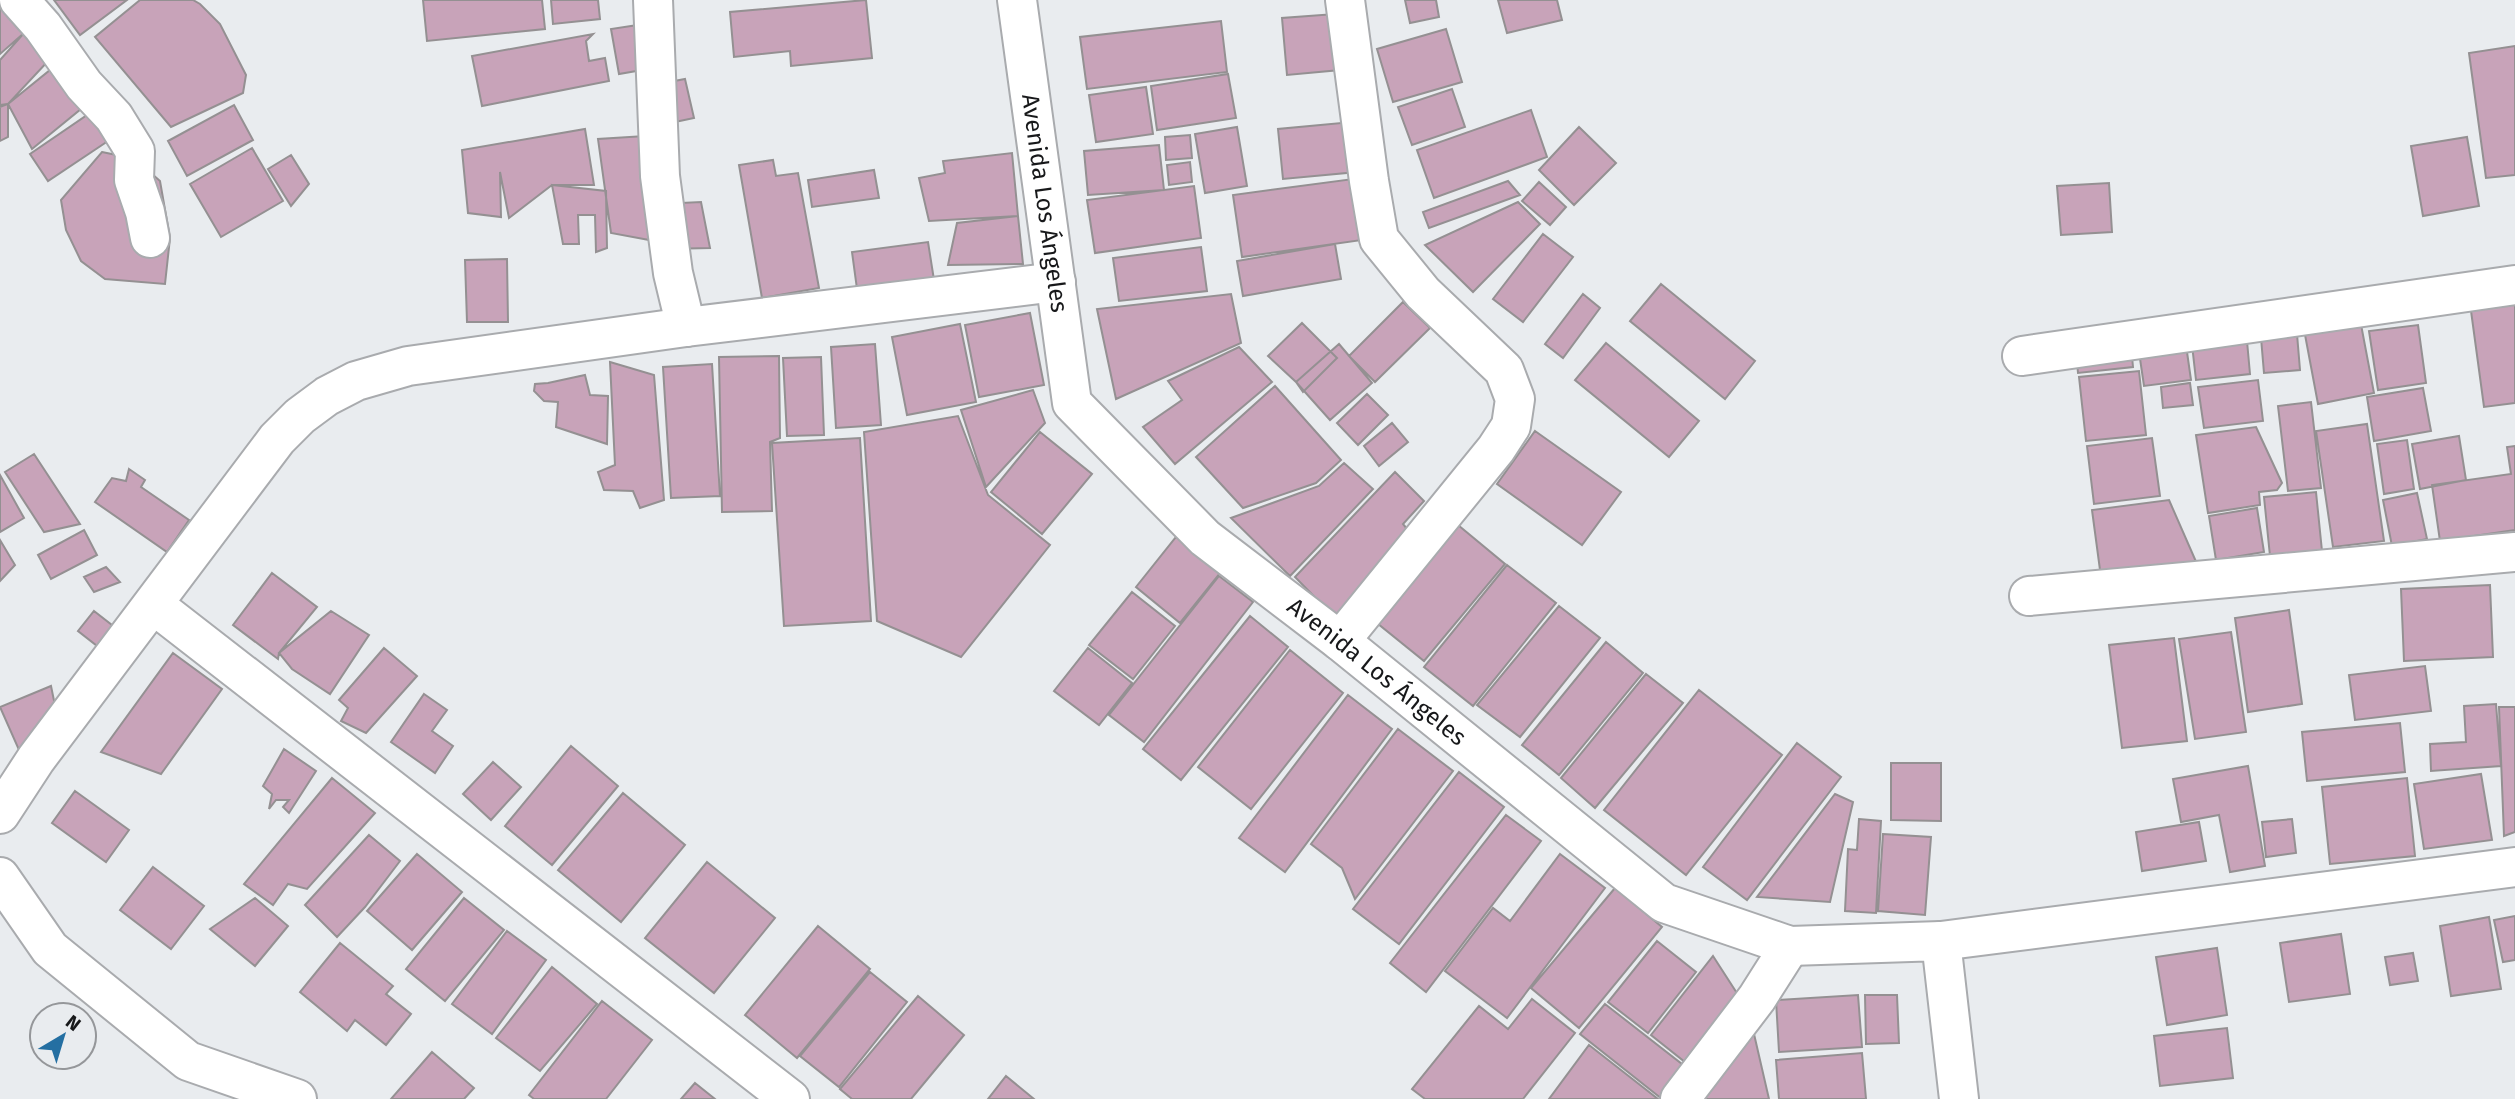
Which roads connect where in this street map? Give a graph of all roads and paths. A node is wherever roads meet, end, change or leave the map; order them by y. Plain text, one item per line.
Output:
1 (19, 0) edge
2 (653, 0) edge
3 (1017, 0) edge
4 (1345, 0) edge
5 (150, 238) dead end
6 (1056, 282) junction
7 (2515, 285) edge
8 (687, 327) junction
9 (2022, 356) dead end
10 (2515, 552) edge
11 (2029, 596) dead end
12 (154, 605) junction
13 (1340, 641) junction
14 (0, 814) edge
15 (2515, 867) edge
16 (0, 877) edge
17 (1941, 941) junction
18 (1790, 946) junction
19 (297, 1099) edge
20 (790, 1099) edge
21 (1680, 1099) edge
22 (1959, 1099) edge

1 - 5 street
2 - 8 street
3 - 6 street, Avenida Los Ángeles
4 - 13 street
6 - 8 street
6 - 13 street, Avenida Los Ángeles
7 - 9 street
8 - 12 street
10 - 11 street
12 - 14 street
12 - 20 street
13 - 18 street, Avenida Los Ángeles
15 - 17 street, Avenida Los Ángeles
16 - 19 street
17 - 18 street, Avenida Los Ángeles
17 - 22 street
18 - 21 street

